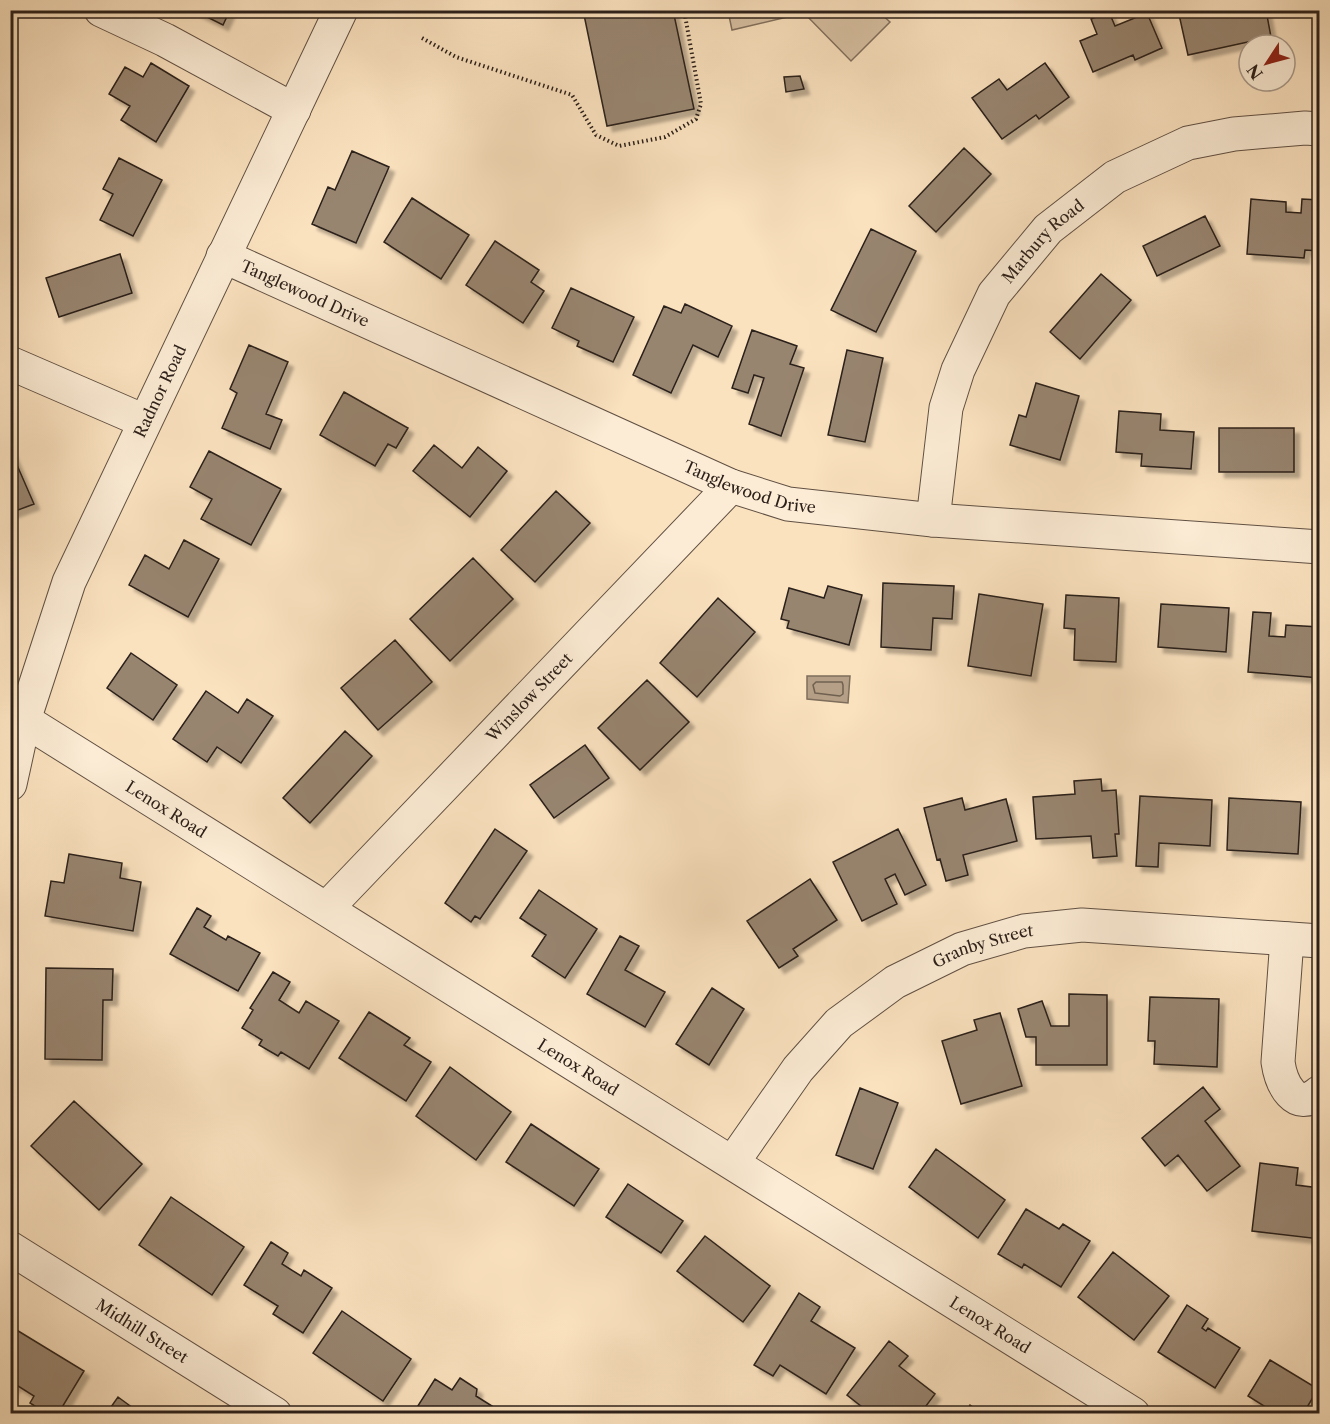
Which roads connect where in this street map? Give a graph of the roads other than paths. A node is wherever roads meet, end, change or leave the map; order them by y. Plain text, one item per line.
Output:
1 (101, 10) edge
2 (341, 10) edge
3 (294, 110) junction
4 (1320, 129) edge
5 (223, 256) junction
6 (10, 363) edge
7 (144, 422) junction
8 (731, 486) junction
9 (933, 520) junction
10 (1320, 547) edge
11 (24, 720) junction
12 (10, 784) edge
13 (327, 908) junction
14 (1287, 939) junction
15 (1320, 941) edge
16 (1320, 1092) edge
17 (733, 1162) junction
18 (10, 1248) edge
19 (275, 1413) edge
20 (1133, 1413) edge

1 - 3 street
2 - 3 street, Radnor Road
3 - 5 street, Radnor Road
4 - 9 street, Marbury Road
5 - 7 street, Radnor Road
5 - 8 street, Tanglewood Drive
6 - 7 street
7 - 11 street, Radnor Road
8 - 9 street, Tanglewood Drive
8 - 13 street, Winslow Street
9 - 10 street, Tanglewood Drive
11 - 12 street, Radnor Road
11 - 13 street, Lenox Road
13 - 17 street, Lenox Road
14 - 15 street, Granby Street
14 - 16 street
14 - 17 street, Granby Street
17 - 20 street, Lenox Road
18 - 19 street, Midhill Street

